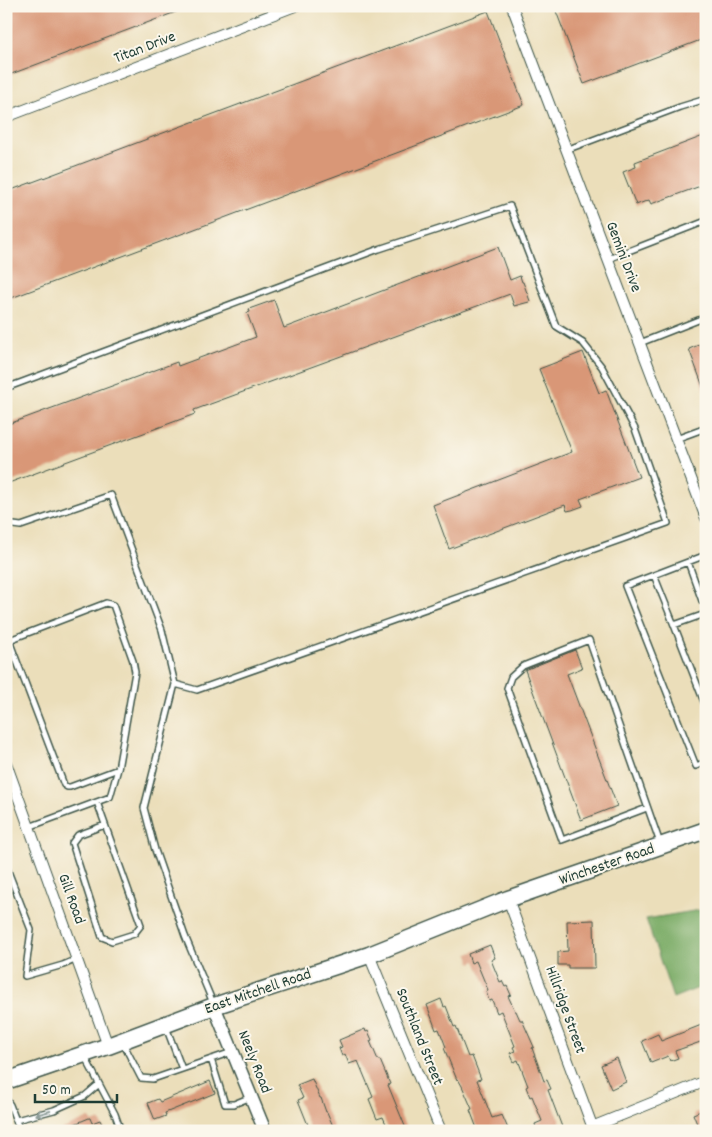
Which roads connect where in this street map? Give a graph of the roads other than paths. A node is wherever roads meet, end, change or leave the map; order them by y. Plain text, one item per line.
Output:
1 (295, 6) edge
2 (512, 6) edge
3 (706, 99) edge
4 (6, 117) edge
5 (566, 150) junction
6 (706, 222) edge
7 (608, 259) junction
8 (706, 317) edge
9 (640, 343) junction
10 (6, 388) edge
11 (706, 428) edge
12 (676, 439) junction
13 (702, 496) edge
14 (706, 518) edge
15 (6, 524) edge
16 (706, 555) edge
17 (688, 562) junction
18 (654, 575) junction
19 (702, 602) dead end
20 (706, 617) edge
21 (674, 625) junction
22 (175, 684) junction
23 (706, 707) edge
24 (706, 762) edge
25 (6, 763) edge
26 (118, 769) junction
27 (96, 802) junction
28 (647, 808) junction
29 (105, 825) junction
30 (29, 827) junction
31 (706, 830) edge
32 (660, 846) junction
33 (6, 866) edge
34 (508, 900) junction
35 (369, 955) junction
36 (77, 959) junction
37 (214, 1006) junction
38 (165, 1024) junction
39 (115, 1043) junction
40 (233, 1052) junction
41 (83, 1054) junction
42 (211, 1059) junction
43 (182, 1069) junction
44 (6, 1081) edge
45 (706, 1081) edge
46 (99, 1084) junction
47 (251, 1097) junction
48 (6, 1099) edge
49 (16, 1120) junction
50 (593, 1129) edge
51 (20, 1131) edge
52 (121, 1131) edge
53 (265, 1131) edge
54 (441, 1131) edge

1 - 4 street, Titan Drive
2 - 5 street, Gemini Drive
3 - 5 lane
5 - 7 street, Gemini Drive
6 - 7 lane
7 - 9 street, Gemini Drive
8 - 9 lane
9 - 12 street, Gemini Drive
10 - 22 lane
11 - 12 lane
12 - 13 street, Gemini Drive
13 - 14 street, Gemini Drive
15 - 22 lane
16 - 17 lane
17 - 18 lane
17 - 19 lane
18 - 21 lane
18 - 24 lane
20 - 21 lane
21 - 23 lane
22 - 37 lane
25 - 30 street, Gill Road
26 - 26 lane
26 - 27 lane
27 - 29 lane
27 - 30 lane
28 - 28 lane
28 - 32 lane
29 - 29 lane
30 - 36 street, Gill Road
31 - 32 main road, Winchester Road
32 - 34 main road, Winchester Road
33 - 36 lane
34 - 35 main road, East Mitchell Road
34 - 50 street, Hillridge Street
35 - 37 main road, East Mitchell Road
35 - 54 street, Southland Street
36 - 39 street, Gill Road
37 - 38 main road, East Mitchell Road
37 - 40 street, Neely Road
38 - 39 main road, East Mitchell Road
38 - 43 lane
39 - 41 main road, East Mitchell Road
39 - 43 lane
40 - 42 lane
40 - 47 street, Neely Road
41 - 44 main road, East Mitchell Road
41 - 46 lane
42 - 43 lane
42 - 47 lane
45 - 50 street
46 -> 49 lane
46 - 52 lane
47 - 53 street, Neely Road
48 - 49 lane
49 - 51 lane

